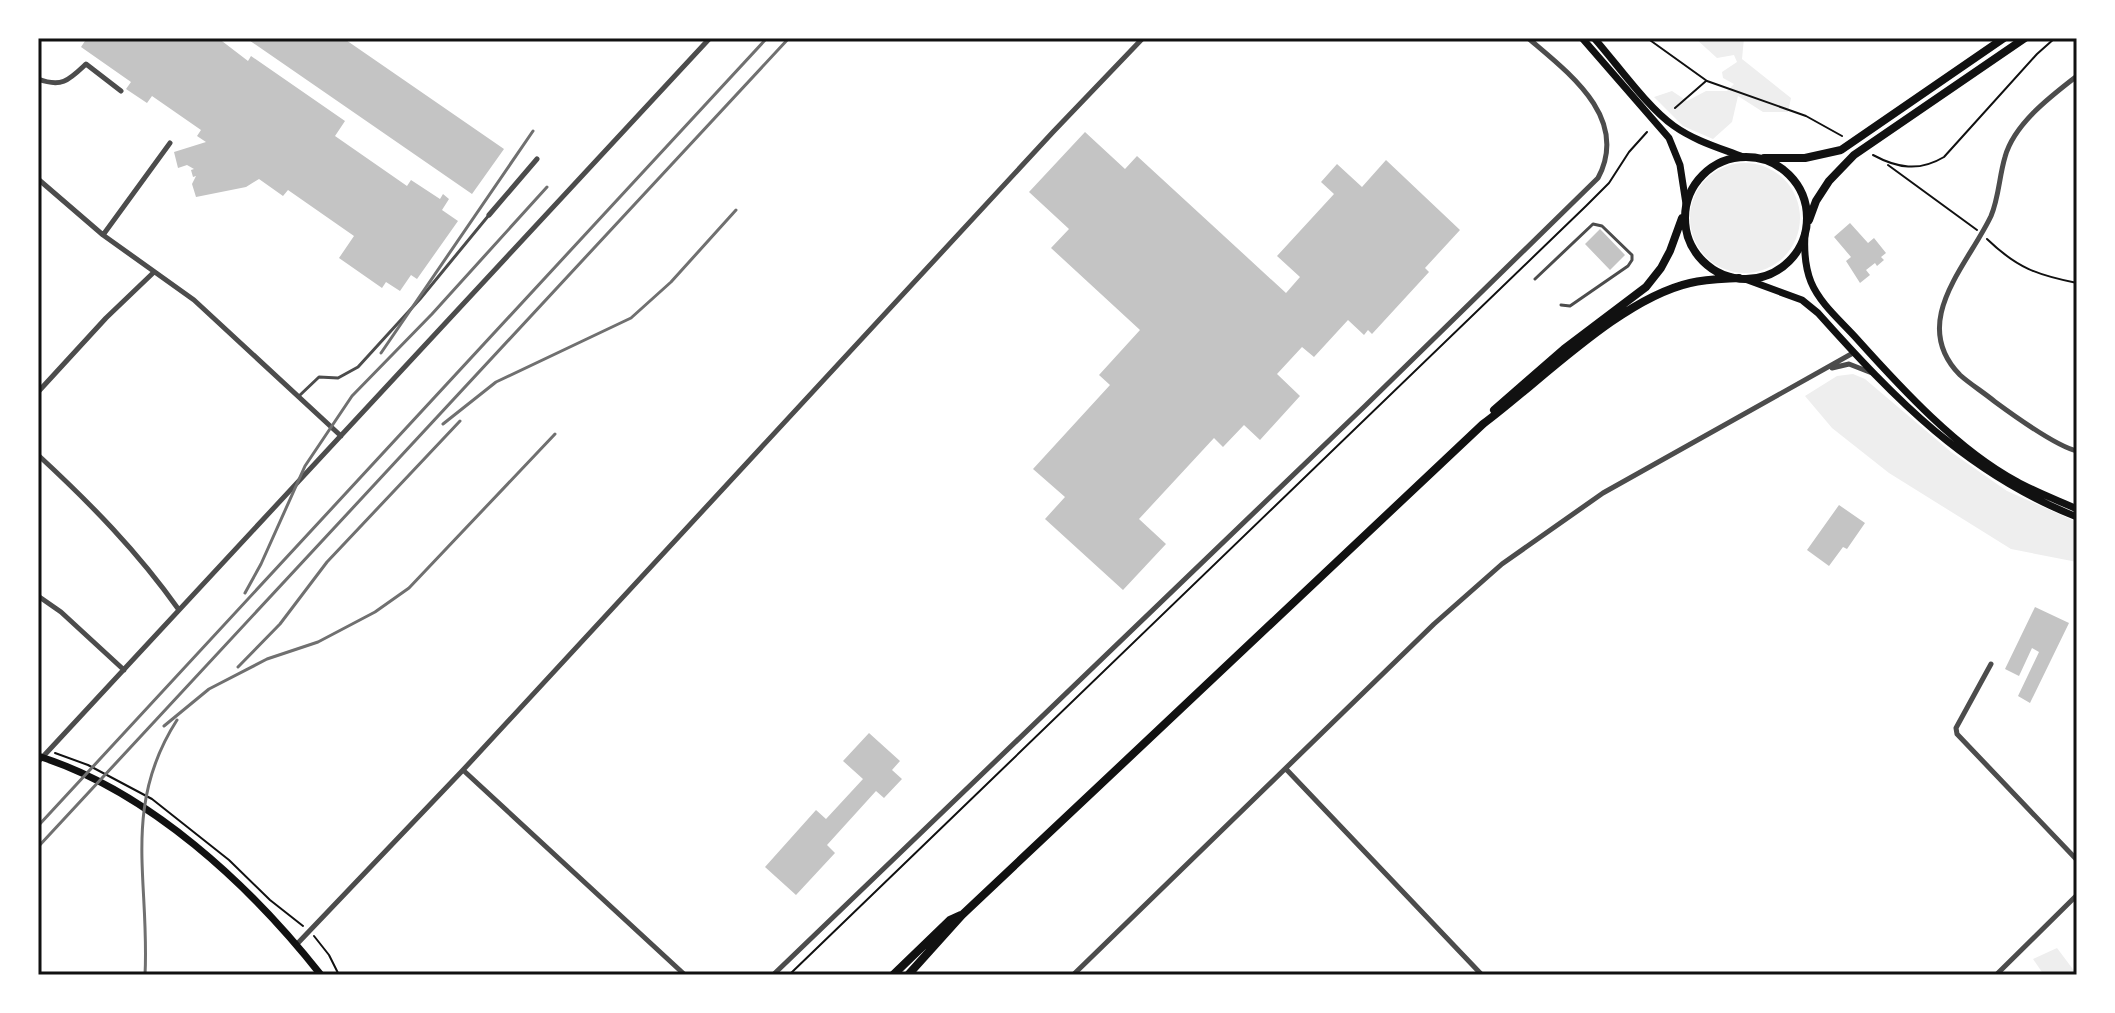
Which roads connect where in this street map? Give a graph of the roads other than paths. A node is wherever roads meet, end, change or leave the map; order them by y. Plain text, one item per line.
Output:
1 (710, 38) edge
2 (1143, 38) edge
3 (1528, 38) edge
4 (1582, 38) edge
5 (1594, 38) edge
6 (2004, 38) edge
7 (2025, 38) edge
8 (2077, 76) edge
9 (38, 79) edge
10 (121, 91) dead end
11 (170, 143) dead end
12 (1743, 157) junction
13 (1760, 158) junction
14 (537, 159) dead end
15 (38, 179) edge
16 (1686, 207) junction
17 (489, 215) joint
18 (1805, 231) junction
19 (103, 235) junction
20 (153, 273) junction
21 (1535, 279) dead end
22 (1742, 279) junction
23 (1561, 305) dead end
24 (1864, 347) junction
25 (1853, 353) junction
26 (1823, 370) junction
27 (1873, 374) junction
28 (38, 392) edge
29 (299, 396) junction
30 (1483, 424) junction
31 (341, 436) junction
32 (2077, 451) edge
33 (38, 455) edge
34 (2077, 509) edge
35 (2077, 517) edge
36 (38, 596) edge
37 (179, 610) junction
38 (1991, 664) dead end
39 (124, 670) junction
40 (38, 759) edge
41 (1286, 769) junction
42 (463, 770) junction
43 (2077, 860) edge
44 (2077, 895) edge
45 (962, 915) junction
46 (297, 944) junction
47 (321, 975) edge
48 (685, 975) edge
49 (773, 975) edge
50 (893, 975) edge
51 (908, 975) edge
52 (1073, 975) edge
53 (1482, 975) edge
54 (1996, 975) edge

1 - 31 street
2 - 42 street
3 - 49 street
4 - 16 main road
5 - 12 main road
6 - 13 highway
7 - 18 highway
8 - 32 street
9 - 10 street
11 - 19 street
12 - 13 highway
12 - 16 highway
13 - 18 highway
14 - 17 street
15 - 19 street
16 - 22 highway
16 - 30 highway
17 - 29 lane
18 - 22 highway
18 - 24 main road
19 - 20 street
20 - 28 street
20 - 29 street
21 - 23 lane
22 - 25 main road
22 - 30 highway
24 - 25 main road
24 - 34 main road
25 - 26 street
25 - 27 main road
26 - 27 street
26 - 41 street
27 - 35 main road
29 - 31 street
30 - 45 highway
31 - 37 street
33 - 37 street
36 - 39 street
37 - 39 street
38 - 43 street
39 - 40 street
40 - 46 main road
41 - 52 street
41 - 53 street
42 - 46 street
42 - 48 street
44 - 54 street
45 - 50 highway
45 - 51 highway
46 - 47 main road

